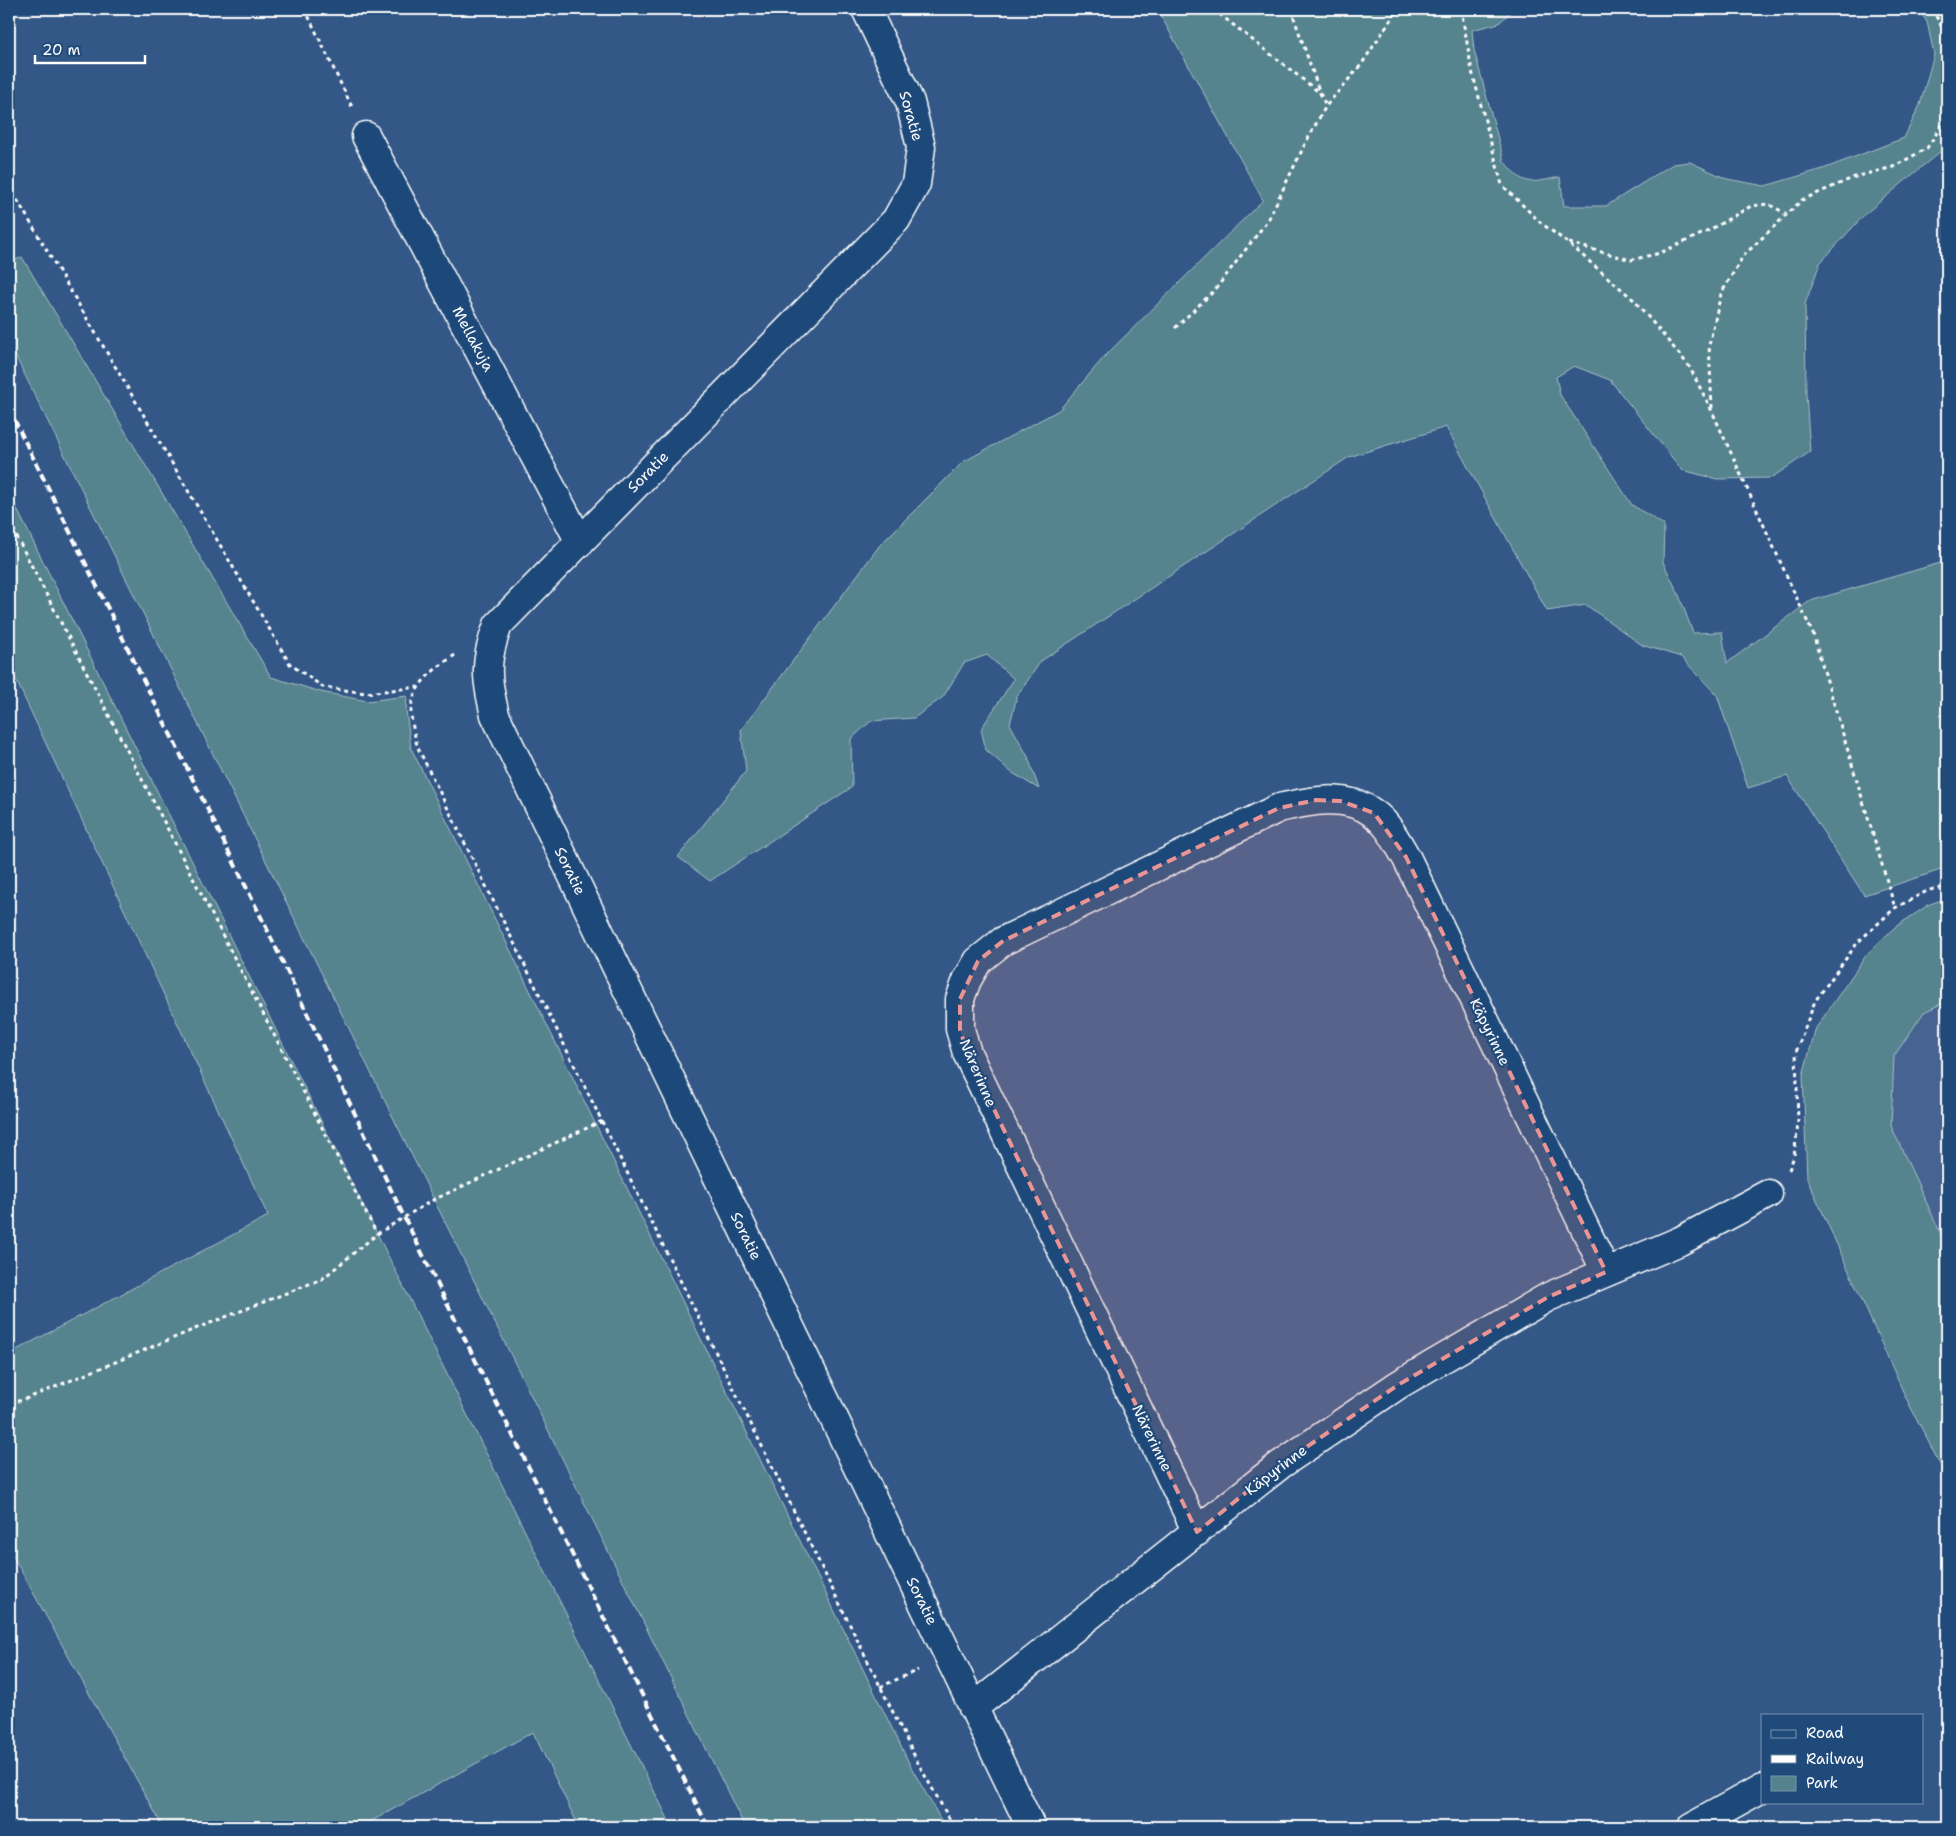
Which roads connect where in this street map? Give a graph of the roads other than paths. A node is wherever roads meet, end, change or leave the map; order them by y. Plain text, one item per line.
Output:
1 (866, 9) edge
2 (366, 136) road end
3 (580, 542) junction
4 (1358, 805) joint
5 (1768, 1194) road end
6 (1606, 1272) junction
7 (1197, 1532) junction
8 (974, 1708) junction
9 (1761, 1789) edge
10 (1031, 1827) edge
11 (1692, 1827) edge

1 - 3 street, Soratie
2 - 3 street, Mellakuja
3 - 8 street, Soratie
4 - 6 street, Käpyrinne
4 - 7 street, Närerinne
5 - 6 street, Käpyrinne
6 - 7 street, Käpyrinne
7 - 8 street, Käpyrinne
8 - 10 street, Soratie
9 - 11 street

